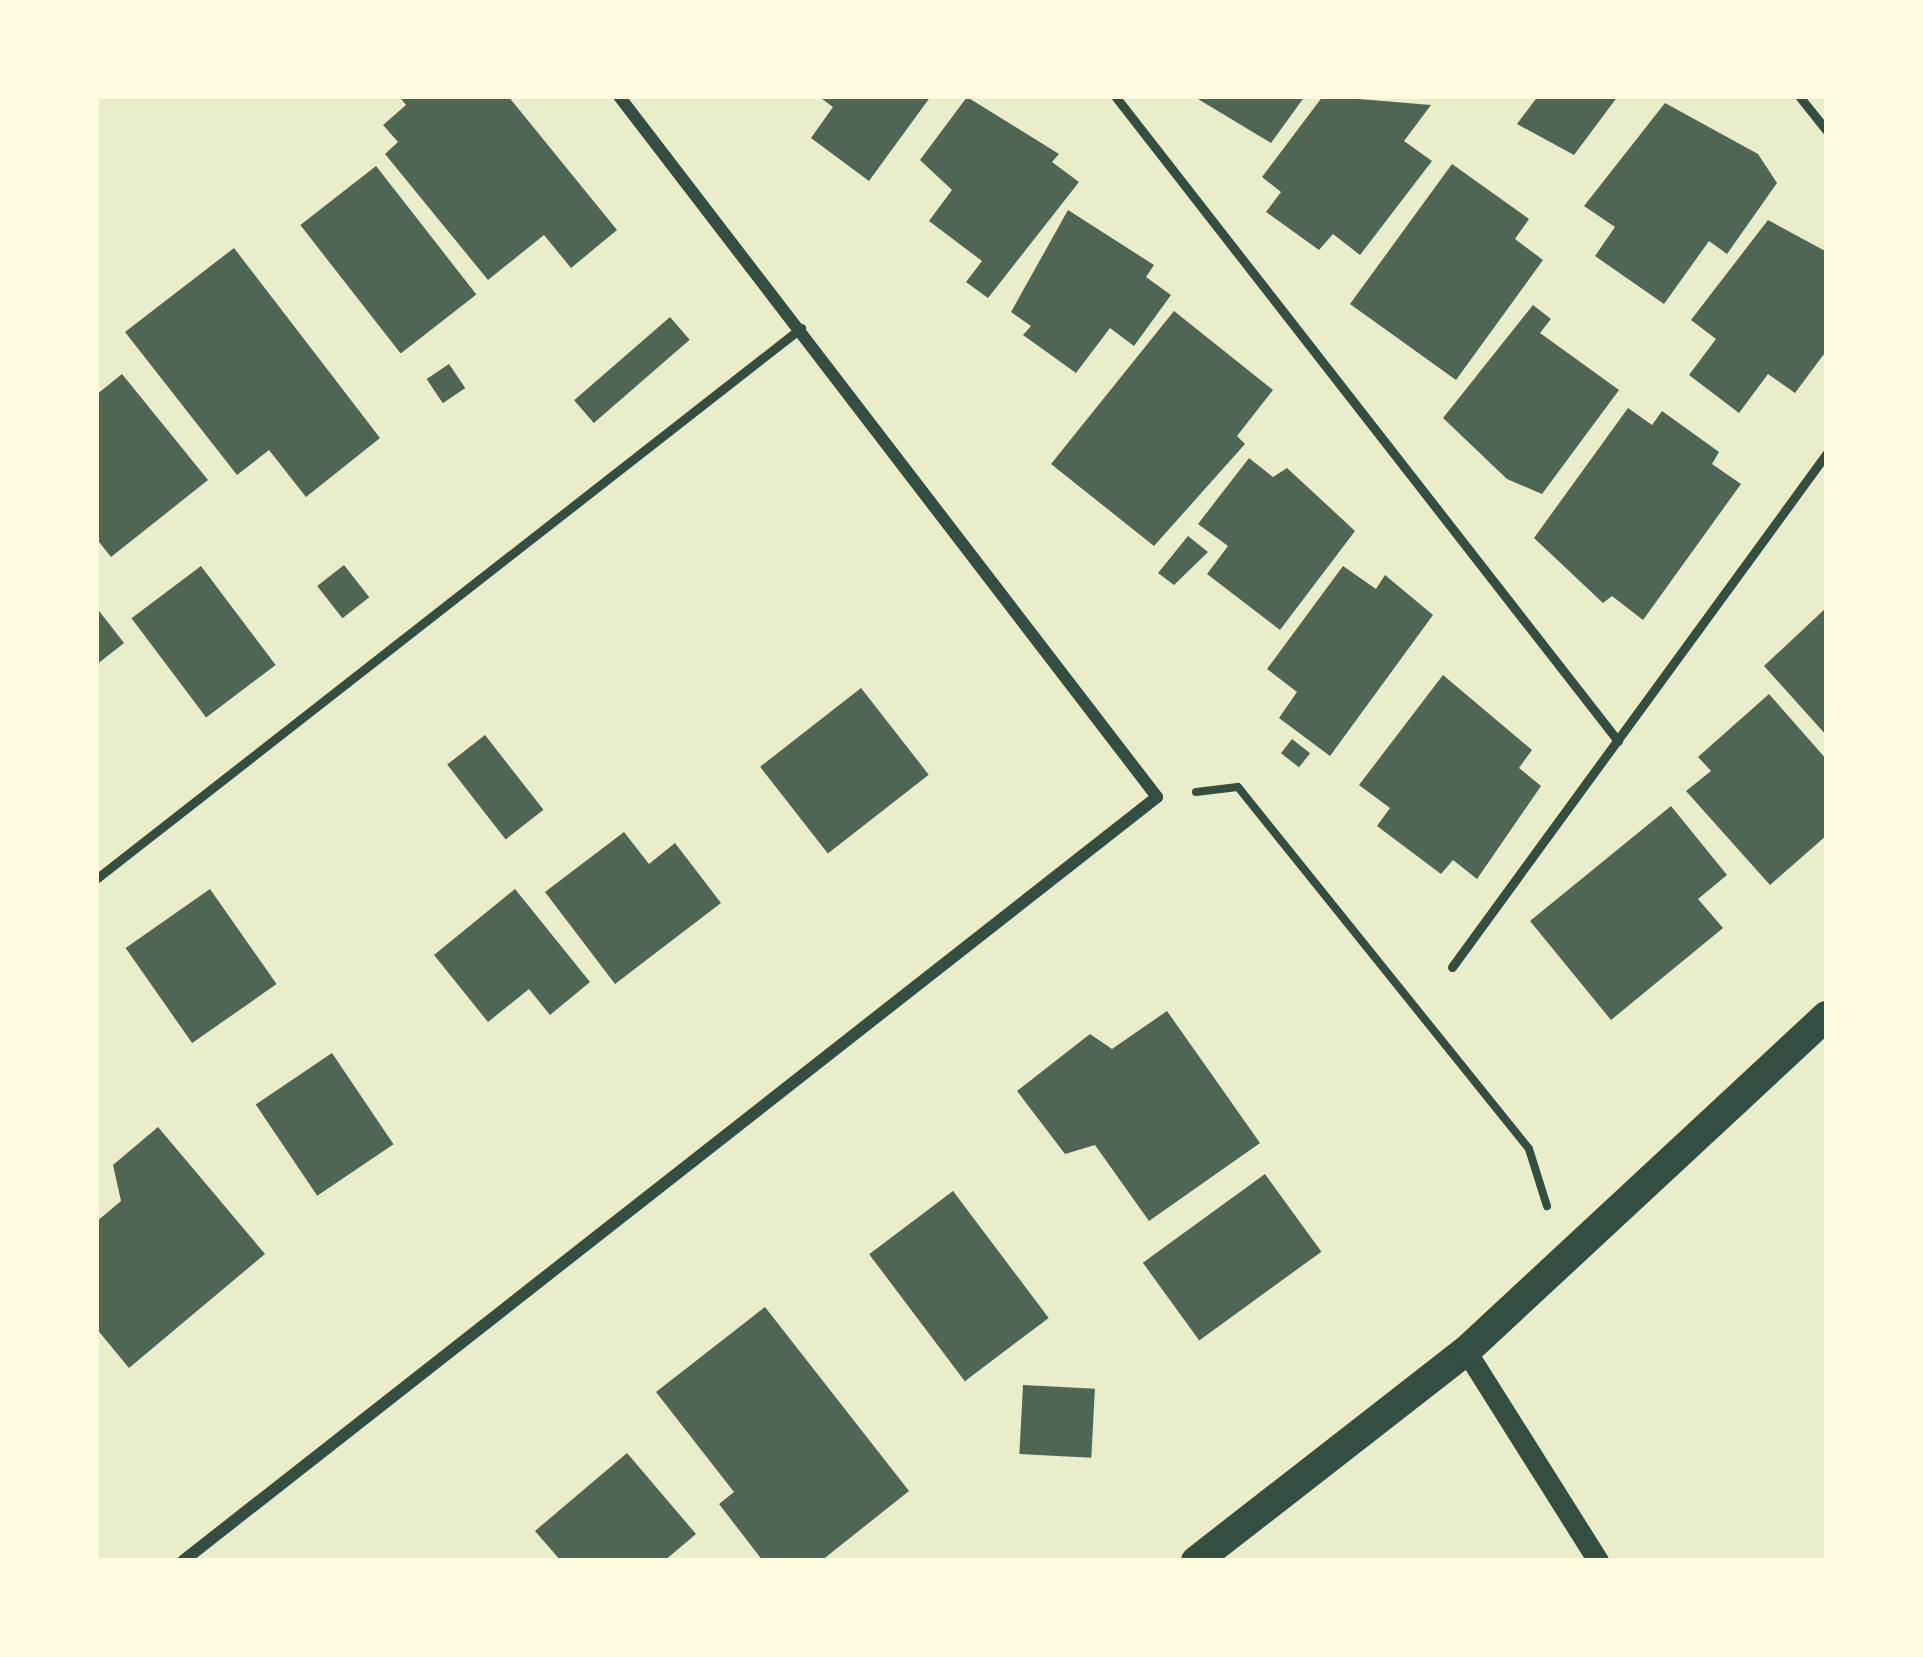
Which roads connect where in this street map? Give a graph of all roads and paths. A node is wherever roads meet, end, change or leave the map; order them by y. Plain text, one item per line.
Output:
1 (620, 96) edge
2 (1115, 96) edge
3 (1799, 96) edge
4 (1827, 131) edge
5 (802, 328) junction
6 (1827, 453) edge
7 (1618, 741) junction
8 (1157, 797) junction
9 (96, 879) edge
10 (1452, 967) dead end
11 (1827, 1016) edge
12 (1564, 1259) junction
13 (1466, 1351) junction
14 (183, 1561) edge
15 (1196, 1561) edge
16 (1598, 1561) edge

1 - 5 street
2 - 7 lane
3 - 4 lane
5 - 8 street
5 - 9 lane
6 - 7 lane
7 - 10 lane
8 - 12 path
8 - 14 street
11 - 12 main road
12 - 13 main road
13 - 15 main road
13 - 16 street

